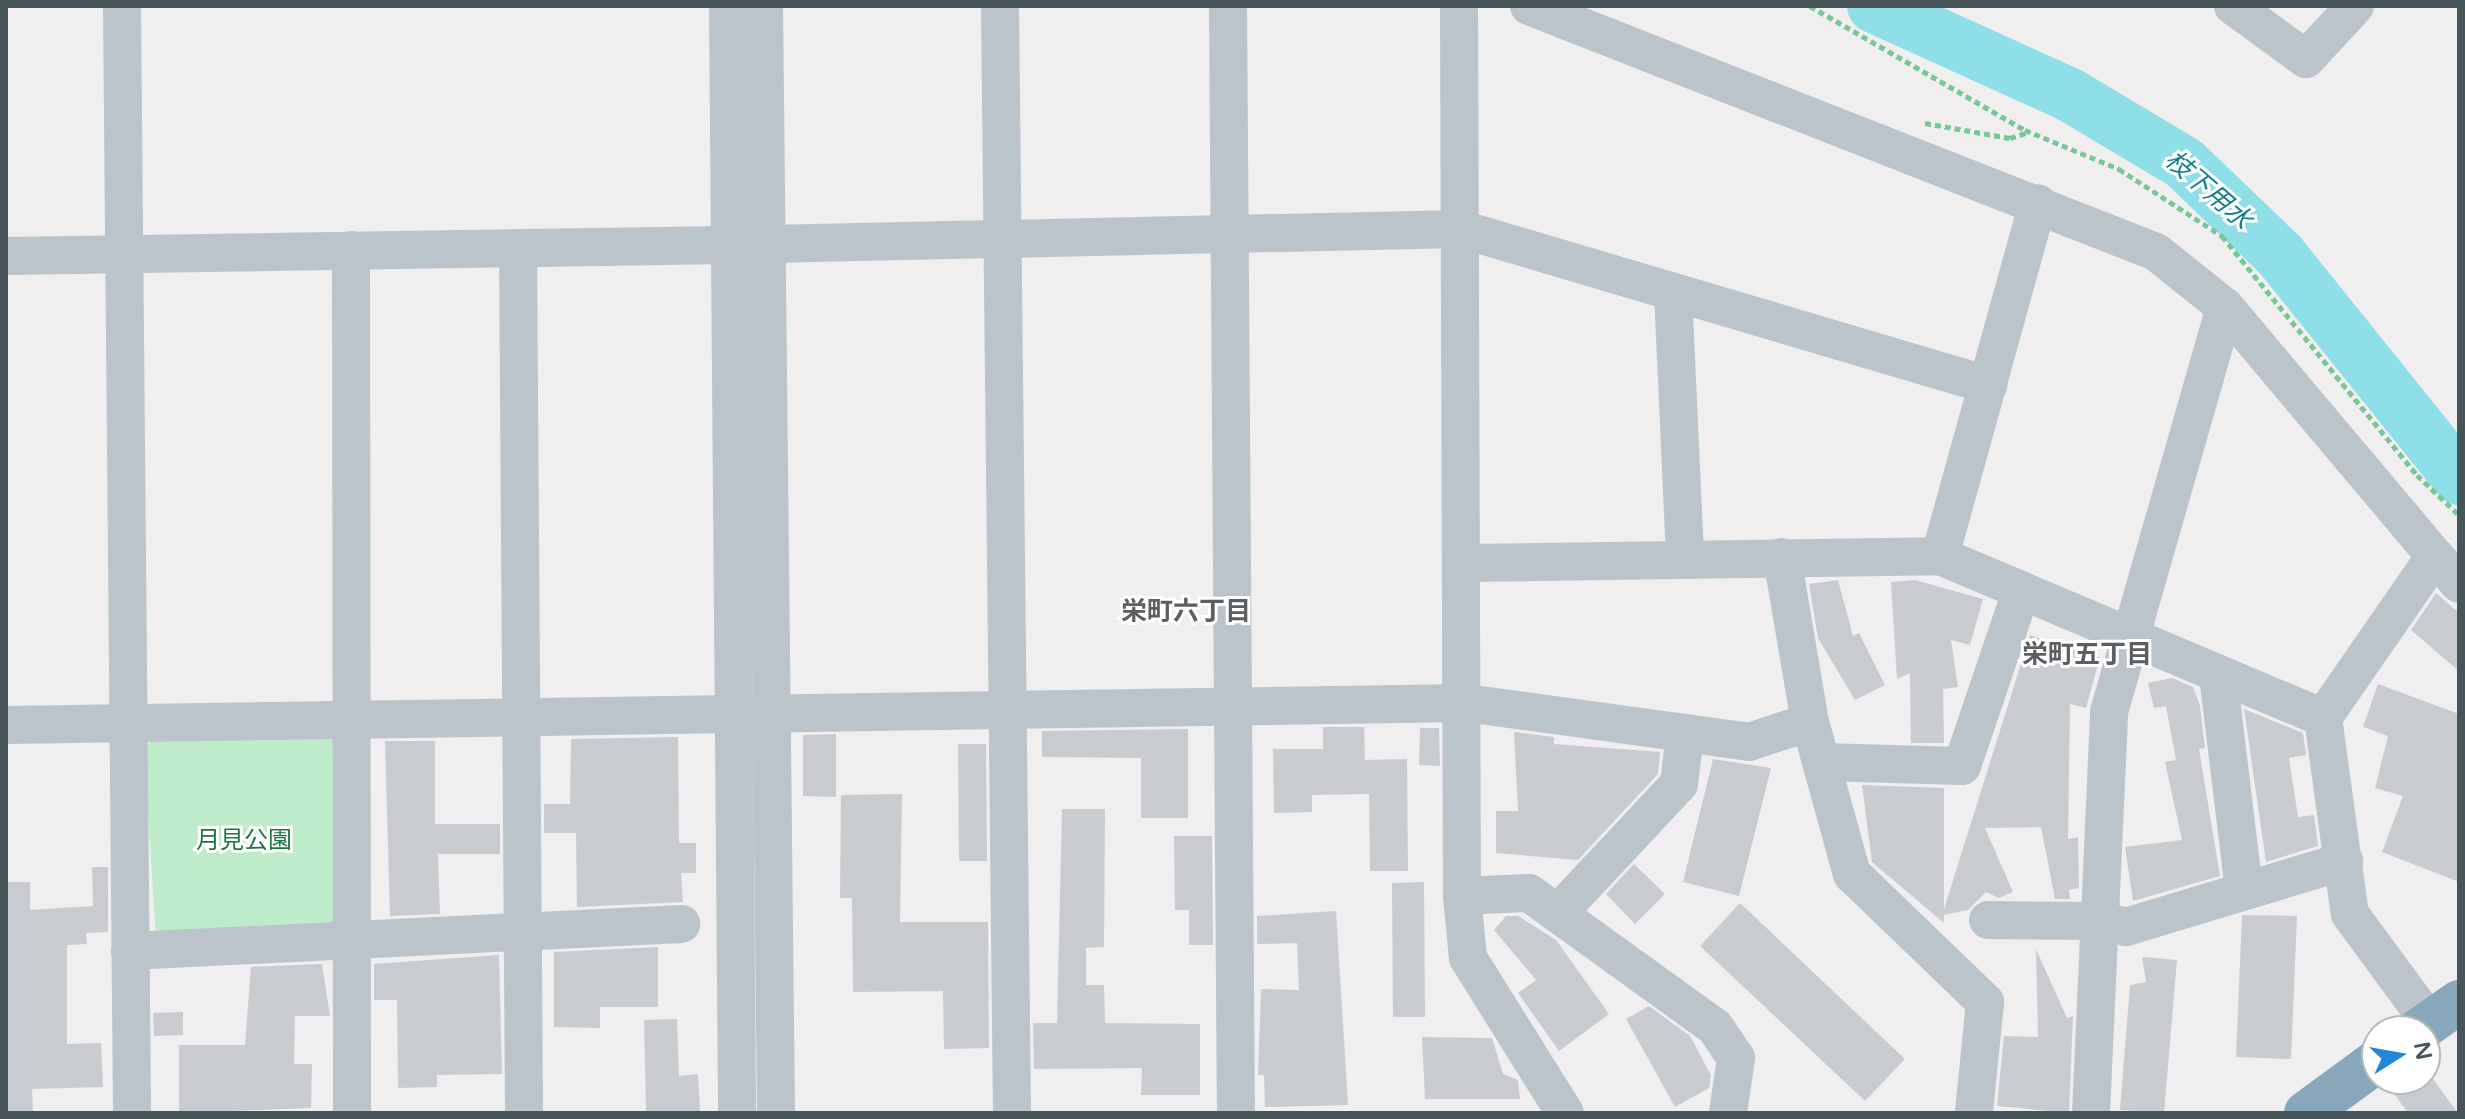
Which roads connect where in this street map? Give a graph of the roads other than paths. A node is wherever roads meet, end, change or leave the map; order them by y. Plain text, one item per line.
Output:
1 (122, 6) edge
2 (728, 6) edge
3 (764, 6) edge
4 (1000, 6) edge
5 (1228, 6) edge
6 (1459, 6) edge
7 (1529, 6) edge
8 (2233, 6) edge
9 (2355, 6) edge
10 (2038, 203) junction
11 (1461, 229) junction
12 (1231, 239) junction
13 (1005, 242) junction
14 (768, 244) junction
15 (727, 245) junction
16 (518, 248) junction
17 (351, 250) junction
18 (123, 254) junction
19 (6, 256) edge
20 (1673, 292) junction
21 (2225, 307) junction
22 (1988, 385) junction
23 (1940, 556) junction
24 (1685, 557) junction
25 (1782, 557) junction
26 (1464, 563) junction
27 (2447, 570) edge
28 (2020, 595) junction
29 (2130, 636) junction
30 (2218, 675) junction
31 (1466, 703) junction
32 (1233, 707) junction
33 (1012, 710) junction
34 (755, 714) junction
35 (518, 716) junction
36 (2323, 718) junction
37 (348, 720) junction
38 (1810, 722) junction
39 (128, 724) junction
40 (6, 725) edge
41 (1685, 733) junction
42 (1821, 762) junction
43 (2344, 861) junction
44 (2244, 890) junction
45 (1462, 896) junction
46 (1560, 911) junction
47 (1988, 920) dead end
48 (2104, 921) junction
49 (681, 924) dead end
50 (521, 935) junction
51 (349, 943) junction
52 (130, 951) junction
53 (2433, 1015) edge
54 (2361, 1073) edge
55 (132, 1113) edge
56 (352, 1113) edge
57 (524, 1113) edge
58 (737, 1113) edge
59 (776, 1113) edge
60 (1012, 1113) edge
61 (1236, 1113) edge
62 (1565, 1113) edge
63 (1728, 1113) edge
64 (1974, 1113) edge
65 (2091, 1113) edge
66 (2306, 1113) edge

1 - 18 street
2 - 15 street
3 - 14 street
4 - 13 street
5 - 12 street
6 - 11 street
7 - 10 street
8 - 9 street
10 - 21 street
10 - 22 street
11 - 12 street
11 - 20 street
11 - 26 street
12 - 13 street
12 - 32 street
13 - 14 street
13 - 33 street
14 - 34 street
15 - 16 street
15 - 34 street
16 - 17 street
16 - 35 street
17 - 18 street
17 - 37 street
18 - 19 street
18 - 39 street
20 - 22 street
20 - 24 street
21 - 27 street
21 - 29 street
22 - 23 street
23 - 25 street
23 - 28 street
24 - 25 street
24 - 26 street
25 - 38 street
26 - 31 street
27 - 36 street
28 - 29 street
28 - 42 street
29 - 30 street
29 - 48 street
30 - 36 street
30 - 44 street
31 - 32 street
31 - 41 street
31 - 45 street
32 - 33 street
32 - 61 street
33 - 34 street
33 - 60 street
34 - 35 street
34 - 58 street
34 - 59 street
35 - 37 street
35 - 50 street
36 - 43 street
37 - 39 street
37 - 51 street
38 - 41 street
38 - 42 street
39 - 40 street
39 - 52 street
41 - 46 street
42 - 64 street
43 - 44 street
43 - 53 street
44 - 48 street
45 - 46 street
45 - 62 street
46 - 63 street
47 - 48 street
48 - 65 street
49 - 50 street
50 - 51 street
50 - 57 street
51 - 52 street
51 - 56 street
52 - 55 street
54 - 66 highway

